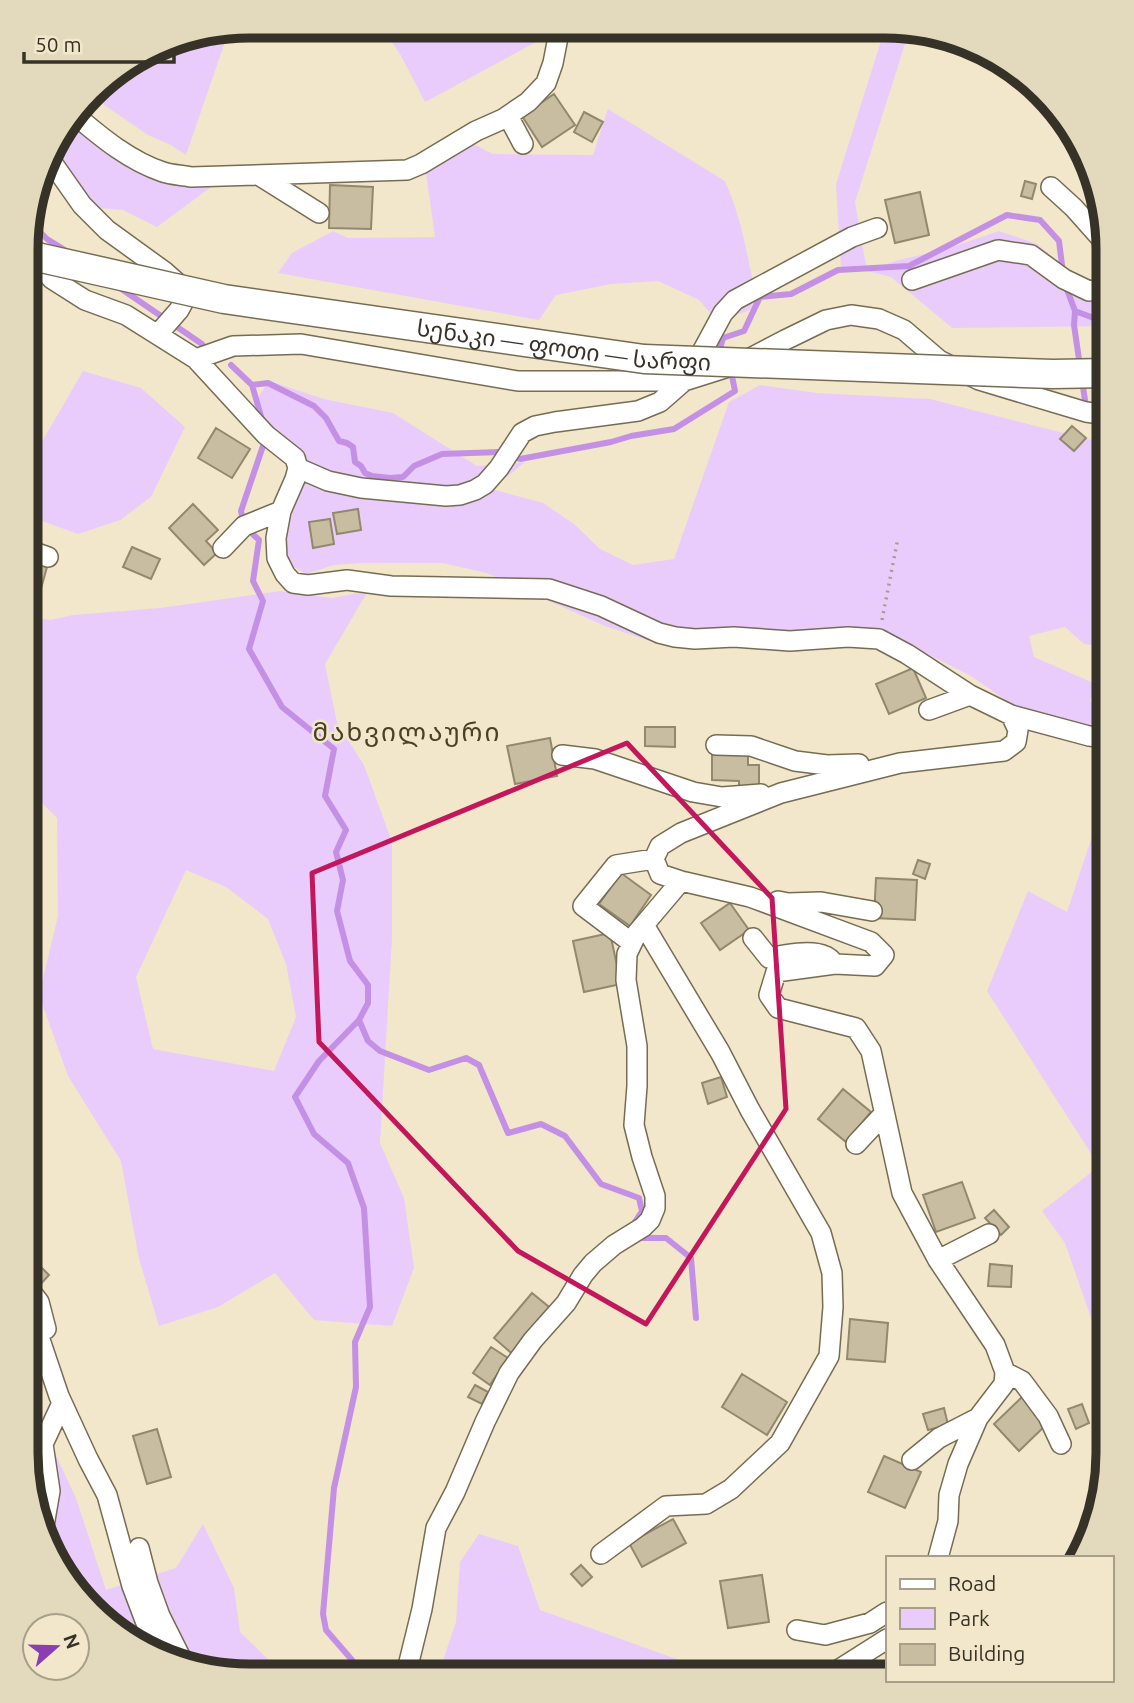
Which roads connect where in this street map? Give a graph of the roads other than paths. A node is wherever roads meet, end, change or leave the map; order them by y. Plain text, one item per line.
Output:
1 (557, 39) edge
2 (508, 116) junction
3 (82, 121) edge
4 (523, 144) dead end
5 (56, 167) edge
6 (260, 176) junction
7 (1051, 187) dead end
8 (320, 213) dead end
9 (877, 228) dead end
10 (1094, 229) edge
11 (39, 256) edge
12 (39, 265) edge
13 (912, 279) dead end
14 (1096, 290) edge
15 (162, 330) junction
16 (196, 359) junction
17 (1096, 373) edge
18 (684, 381) junction
19 (1096, 413) edge
20 (298, 468) junction
21 (281, 511) junction
22 (223, 548) dead end
23 (39, 553) edge
24 (48, 556) dead end
25 (970, 695) junction
26 (929, 710) dead end
27 (1011, 715) junction
28 (1096, 737) edge
29 (716, 745) dead end
30 (562, 755) dead end
31 (900, 763) junction
32 (781, 793) junction
33 (654, 859) junction
34 (681, 881) junction
35 (750, 897) junction
36 (872, 911) dead end
37 (644, 925) junction
38 (753, 938) dead end
39 (632, 943) junction
40 (835, 964) junction
41 (883, 1115) junction
42 (856, 1144) dead end
43 (989, 1234) dead end
44 (938, 1260) junction
45 (39, 1302) edge
46 (1005, 1372) junction
47 (62, 1403) junction
48 (978, 1418) junction
49 (1062, 1444) dead end
50 (912, 1460) dead end
51 (47, 1509) edge
52 (139, 1548) dead end
53 (601, 1554) dead end
54 (939, 1556) edge
55 (886, 1613) edge
56 (797, 1630) dead end
57 (886, 1640) edge
58 (156, 1642) edge
59 (177, 1651) edge
60 (408, 1664) edge
61 (846, 1664) edge

1 - 2 street
2 - 4 street
2 - 6 street
3 - 6 street
5 - 15 street
6 - 8 street
7 - 10 street
9 - 18 street
11 - 17 highway, სენაკი — ფოთი — სარფი, bridge
12 - 15 street
13 - 14 street
15 - 16 street
16 - 18 street
16 - 20 street
18 - 19 street
18 - 20 street
20 - 21 street
21 - 22 street
21 - 25 street
23 - 24 street
25 - 26 street
25 - 27 street
27 - 28 street
27 - 31 street
29 - 31 street
30 - 32 street
31 - 32 street
32 - 33 street
33 - 34 street
33 - 39 street
34 - 35 street
34 - 37 street
35 - 36 street
35 - 40 street
37 - 39 street
37 - 53 street
38 - 40 street
39 - 60 street
40 - 41 street
41 - 42 street
41 - 44 street
43 - 44 street
44 - 46 street
45 - 47 street
46 - 48 street
46 - 49 street
47 - 51 street
47 - 58 street
48 - 50 street
48 - 54 street
52 - 59 street
55 - 56 street
57 - 61 street

